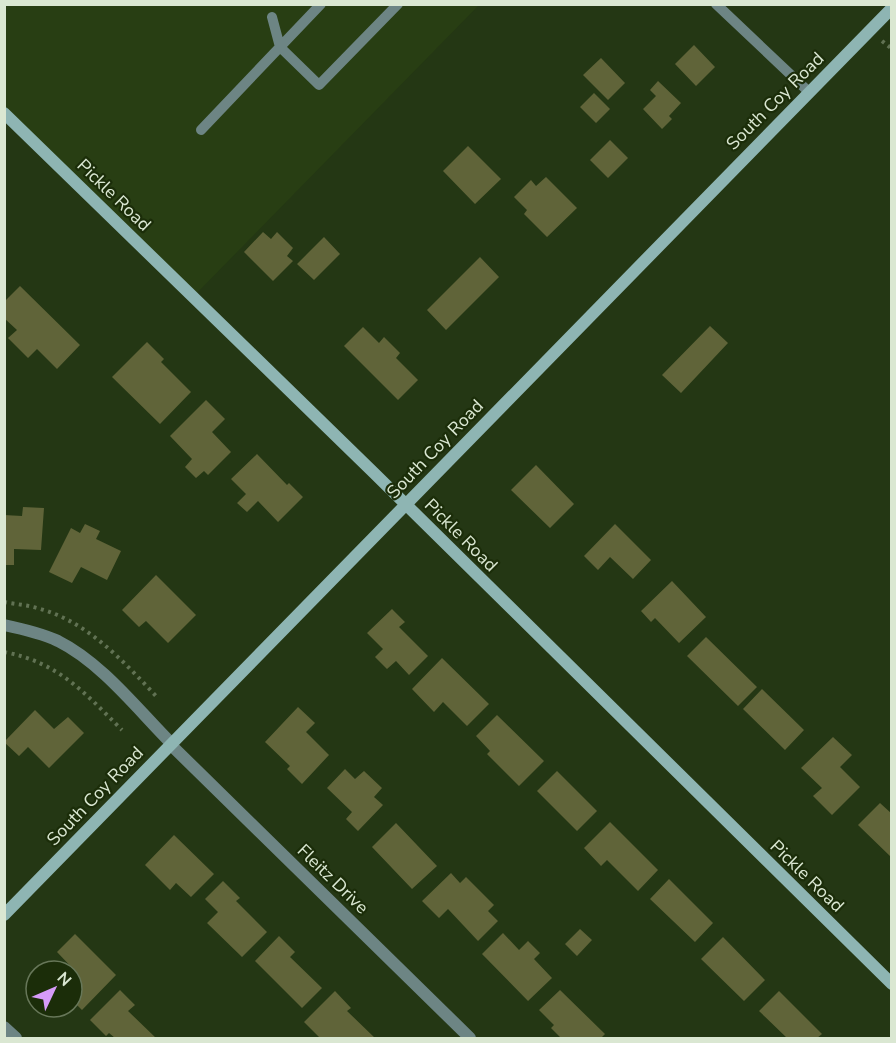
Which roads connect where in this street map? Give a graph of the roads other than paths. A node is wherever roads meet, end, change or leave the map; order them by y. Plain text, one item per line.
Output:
1 (321, 4) edge
2 (398, 4) edge
3 (716, 4) edge
4 (891, 8) edge
5 (272, 17) dead end
6 (280, 47) junction
7 (809, 92) junction
8 (4, 112) edge
9 (201, 130) dead end
10 (406, 506) junction
11 (4, 626) edge
12 (172, 745) junction
13 (4, 915) edge
14 (891, 984) edge
15 (4, 1027) edge
16 (16, 1038) edge
17 (470, 1038) edge

1 - 6 lane
2 - 6 lane
3 - 7 lane
4 - 7 street, South Coy Road
5 - 6 lane
6 - 9 lane
7 - 10 street, South Coy Road
8 - 10 street, Pickle Road
10 - 12 street, South Coy Road
10 - 14 street, Pickle Road
11 - 12 street, Fleitz Drive
12 - 13 street, South Coy Road
12 - 17 street, Fleitz Drive
15 - 16 street

